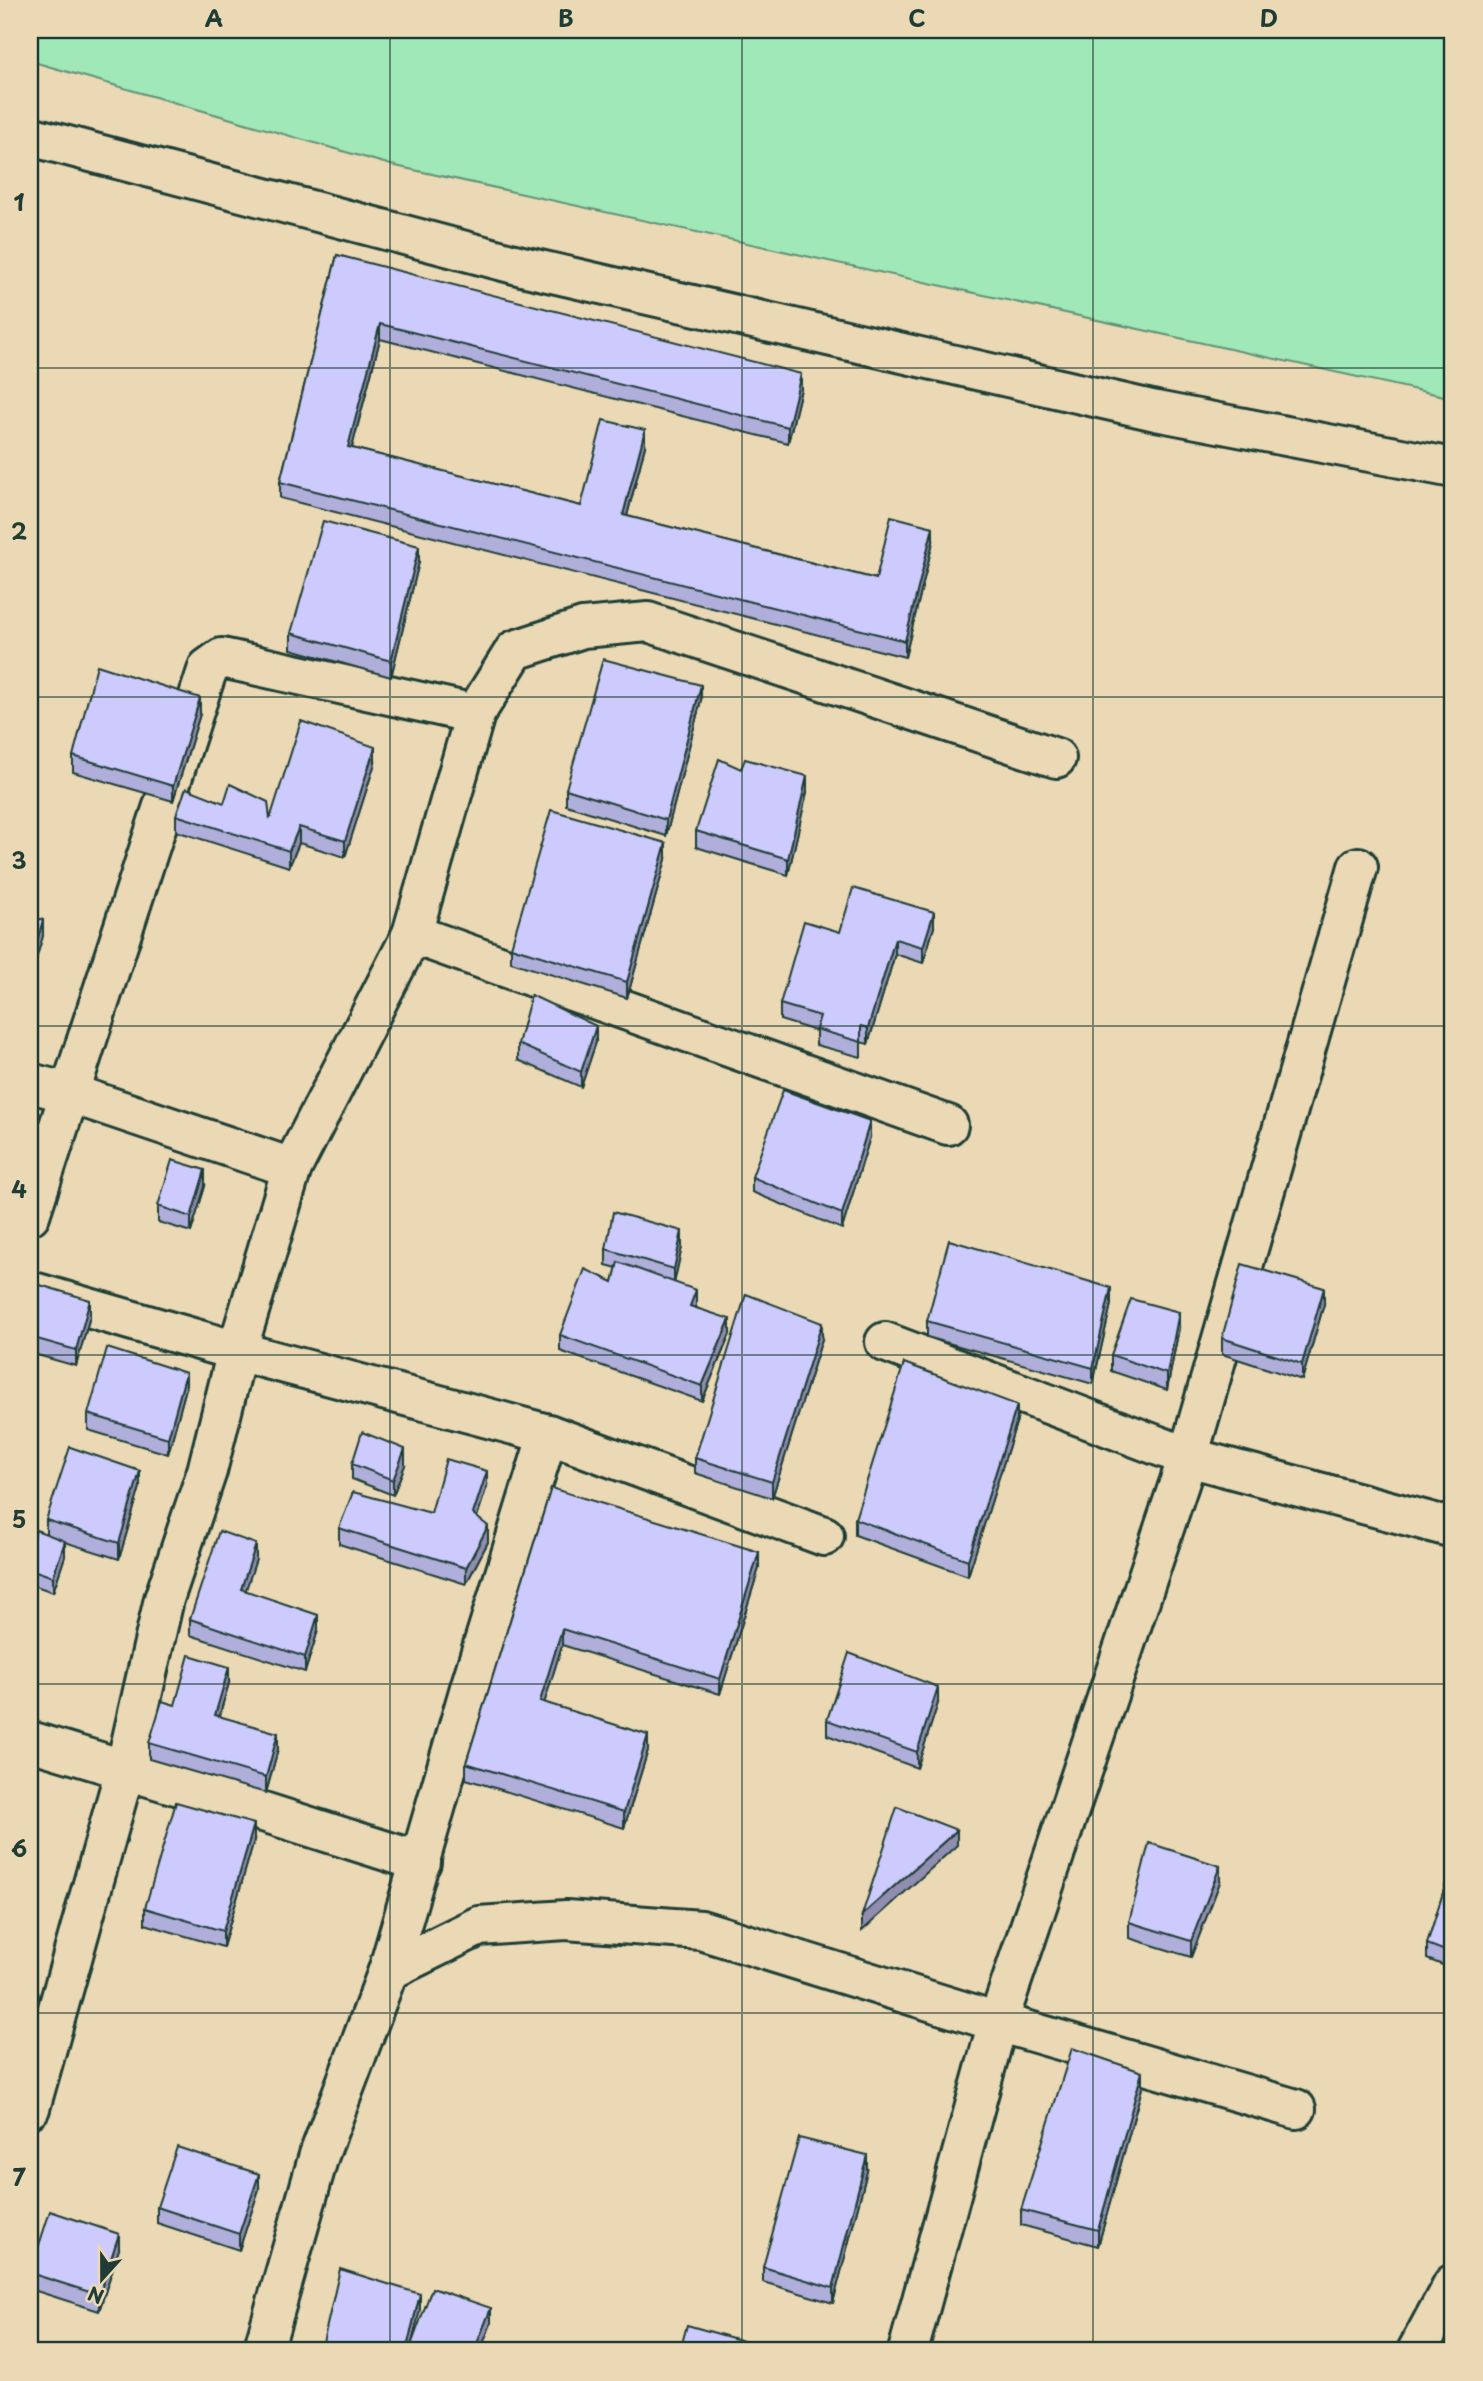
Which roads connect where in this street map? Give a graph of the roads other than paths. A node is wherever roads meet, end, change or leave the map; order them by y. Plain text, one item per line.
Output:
1 (30, 136) edge
2 (1453, 468) edge
3 (475, 715) junction
4 (1056, 758) dead end
5 (1358, 867) dead end
6 (412, 934) junction
7 (30, 1083) edge
8 (69, 1093) junction
9 (948, 1125) dead end
10 (292, 1168) junction
11 (30, 1215) edge
12 (30, 1291) edge
13 (885, 1342) dead end
14 (237, 1350) junction
15 (548, 1434) junction
16 (1188, 1457) junction
17 (1453, 1528) edge
18 (824, 1536) dead end
19 (30, 1741) edge
20 (125, 1770) junction
21 (421, 1862) junction
22 (388, 1971) junction
23 (998, 2022) junction
24 (30, 2108) edge
25 (1296, 2109) dead end
26 (1453, 2284) edge
27 (263, 2351) edge
28 (908, 2351) edge
29 (1418, 2351) edge

1 - 2 street
3 - 4 street
3 - 6 street
3 - 8 street
5 - 16 street
6 - 9 street
6 - 10 street
7 - 8 street
8 - 10 street
8 - 11 street
10 - 14 street
12 - 14 street
13 - 16 street
14 - 15 street
14 - 20 street
15 - 18 street
15 - 21 street
16 - 17 street
16 - 23 street
19 - 20 street
20 - 21 street
20 - 24 street
21 - 22 street
22 - 23 street
22 - 27 street
23 - 25 street
23 - 28 street
26 - 29 street

